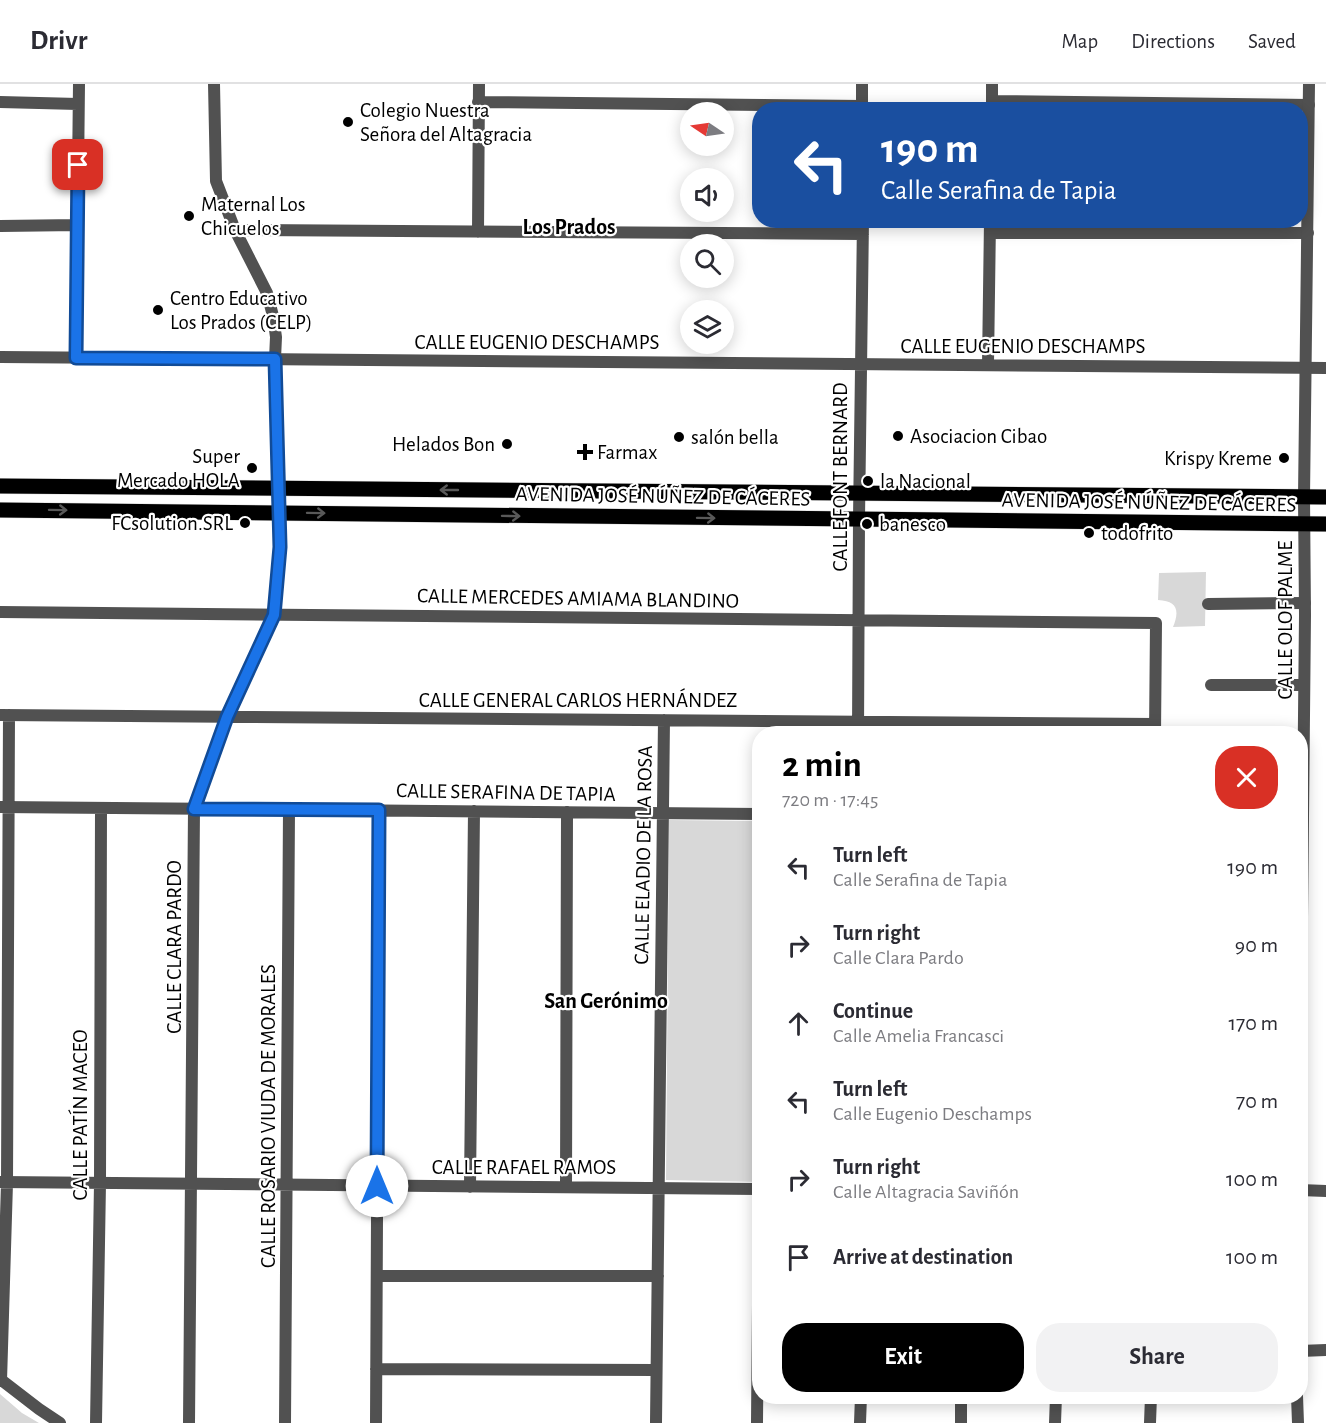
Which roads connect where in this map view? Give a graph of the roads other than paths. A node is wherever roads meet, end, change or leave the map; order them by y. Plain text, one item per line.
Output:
1 (78, 84) edge
2 (214, 84) edge
3 (478, 84) edge
4 (862, 84) edge
5 (992, 84) edge
6 (1309, 84) edge
7 (0, 102) edge
8 (478, 102) junction
9 (862, 102) edge
10 (992, 102) edge
11 (78, 104) junction
12 (1309, 105) joint
13 (752, 106) edge
14 (78, 225) junction
15 (0, 226) edge
16 (863, 228) edge
17 (990, 228) edge
18 (1043, 228) edge
19 (235, 230) junction
20 (478, 232) junction
21 (1308, 233) junction
22 (863, 234) junction
23 (0, 357) edge
24 (76, 358) junction
25 (275, 359) junction
26 (860, 364) junction
27 (988, 365) junction
28 (1305, 368) junction
29 (1326, 368) edge
30 (0, 486) edge
31 (278, 489) junction
32 (859, 493) junction
33 (1304, 497) junction
34 (1326, 497) edge
35 (0, 510) edge
36 (278, 513) junction
37 (859, 519) junction
38 (1326, 524) edge
39 (1304, 525) junction
40 (1305, 603) junction
41 (1209, 604) dead end
42 (0, 612) edge
43 (274, 615) junction
44 (860, 620) junction
45 (1211, 685) dead end
46 (1304, 685) junction
47 (5, 715) edge
48 (227, 717) junction
49 (664, 720) junction
50 (810, 726) edge
51 (858, 726) edge
52 (1155, 726) edge
53 (1303, 726) edge
54 (5, 807) edge
55 (102, 808) junction
56 (194, 809) junction
57 (289, 810) junction
58 (379, 810) junction
59 (474, 811) junction
60 (567, 812) junction
61 (663, 813) junction
62 (752, 814) edge
63 (3, 1182) edge
64 (100, 1184) junction
65 (192, 1184) junction
66 (287, 1185) junction
67 (377, 1186) junction
68 (470, 1186) junction
69 (566, 1187) junction
70 (659, 1188) junction
71 (752, 1189) edge
72 (1308, 1190) edge
73 (1326, 1191) edge
74 (377, 1276) junction
75 (658, 1276) junction
76 (1326, 1350) edge
77 (1308, 1351) edge
78 (376, 1369) junction
79 (656, 1370) junction
80 (1, 1380) edge
81 (757, 1404) edge
82 (861, 1404) edge
83 (961, 1404) edge
84 (1056, 1404) edge
85 (1150, 1404) edge
86 (1297, 1404) edge
87 (60, 1423) edge
88 (96, 1423) edge
89 (189, 1423) edge
90 (285, 1423) edge
91 (376, 1423) edge
92 (656, 1423) edge
93 (757, 1423) edge
94 (860, 1423) edge
95 (961, 1423) edge
96 (1055, 1423) edge
97 (1150, 1423) edge
98 (1298, 1423) edge

1 - 11 street
2 - 19 street, CALLE CLARA PARDO
3 - 8 street
4 - 9 street
5 - 10 street
6 - 12 street, CALLE OLOF PALME
7 - 11 street
8 - 13 street
8 - 20 street
11 - 14 street
12 - 21 street, CALLE OLOF PALME
14 - 15 street
14 - 24 street
16 - 22 street, CALLE FONT BERNARD
17 - 27 street
18 - 21 street
19 - 20 street
19 - 25 street, CALLE CLARA PARDO
20 - 22 street
21 - 28 street, CALLE OLOF PALME
22 - 26 street, CALLE FONT BERNARD
23 - 24 street, CALLE EUGENIO DESCHAMPS
24 - 25 street, CALLE EUGENIO DESCHAMPS
25 - 26 street, CALLE EUGENIO DESCHAMPS
25 - 31 street, CALLE CLARA PARDO
26 - 27 street, CALLE EUGENIO DESCHAMPS
26 - 32 street, CALLE FONT BERNARD
27 - 28 street, CALLE EUGENIO DESCHAMPS
28 - 29 street, CALLE EUGENIO DESCHAMPS
28 - 33 street, CALLE OLOF PALME
30 - 31 main road, AVENIDA JOSÉ NÚÑEZ DE CÁCERES
32 -> 31 main road, AVENIDA JOSÉ NÚÑEZ DE CÁCERES
31 - 36 street, CALLE CLARA PARDO
32 - 33 main road, AVENIDA JOSÉ NÚÑEZ DE CÁCERES
32 - 37 street, CALLE FONT BERNARD
33 - 34 main road, AVENIDA JOSÉ NÚÑEZ DE CÁCERES
33 - 39 street, CALLE OLOF PALME
35 -> 36 main road, AVENIDA JOSÉ NÚÑEZ DE CÁCERES
36 -> 37 main road, AVENIDA JOSÉ NÚÑEZ DE CÁCERES
36 - 43 street, CALLE CLARA PARDO
37 - 39 main road, AVENIDA JOSÉ NÚÑEZ DE CÁCERES
37 - 44 street, CALLE FONT BERNARD
38 - 39 main road, AVENIDA JOSÉ NÚÑEZ DE CÁCERES
39 - 40 street, CALLE OLOF PALME
40 - 41 street
40 - 46 street, CALLE OLOF PALME
42 - 43 street, CALLE MERCEDES AMIAMA BLANDINO
43 - 44 street, CALLE MERCEDES AMIAMA BLANDINO
43 - 48 street, CALLE CLARA PARDO
44 - 51 street, CALLE FONT BERNARD
44 - 52 street, CALLE MERCEDES AMIAMA BLANDINO
45 - 46 street
46 - 53 street, CALLE OLOF PALME
47 - 48 street, CALLE GENERAL CARLOS HERNÁNDEZ
47 - 54 street
48 - 49 street, CALLE GENERAL CARLOS HERNÁNDEZ
48 - 56 street, CALLE CLARA PARDO
49 - 50 street, CALLE GENERAL CARLOS HERNÁNDEZ
49 - 61 street, CALLE ELADIO DE LA ROSA
54 - 55 street, CALLE SERAFINA DE TAPIA
54 - 63 street
55 - 56 street, CALLE SERAFINA DE TAPIA
55 - 64 street, CALLE PATÍN MACEO
56 - 57 street, CALLE SERAFINA DE TAPIA
56 - 65 street, CALLE CLARA PARDO
57 - 58 street, CALLE SERAFINA DE TAPIA
57 - 66 street, CALLE ROSARIO VIUDA DE MORALES
58 - 59 street, CALLE SERAFINA DE TAPIA
58 - 67 street
59 - 60 street, CALLE SERAFINA DE TAPIA
59 - 68 street
60 - 61 street, CALLE SERAFINA DE TAPIA
60 - 69 street
61 - 62 street, CALLE SERAFINA DE TAPIA
61 - 70 street, CALLE ELADIO DE LA ROSA
63 - 64 street, CALLE RAFAEL RAMOS
63 - 80 street
64 - 65 street, CALLE RAFAEL RAMOS
64 - 88 street, CALLE PATÍN MACEO
65 - 66 street, CALLE RAFAEL RAMOS
65 - 89 street, CALLE CLARA PARDO
66 - 67 street, CALLE RAFAEL RAMOS
66 - 90 street, CALLE ROSARIO VIUDA DE MORALES
67 - 68 street, CALLE RAFAEL RAMOS
67 - 74 street
68 - 69 street, CALLE RAFAEL RAMOS
69 - 70 street, CALLE RAFAEL RAMOS
70 - 71 street, CALLE RAFAEL RAMOS
70 - 75 street, CALLE ELADIO DE LA ROSA
72 - 73 street
74 - 75 street
74 - 78 street
75 - 79 street, CALLE ELADIO DE LA ROSA
76 - 77 street
78 - 79 street
78 - 91 street
79 - 92 street, CALLE ELADIO DE LA ROSA
80 - 87 street
81 - 93 street
82 - 94 street
83 - 95 street
84 - 96 street
85 - 97 street
86 - 98 street

